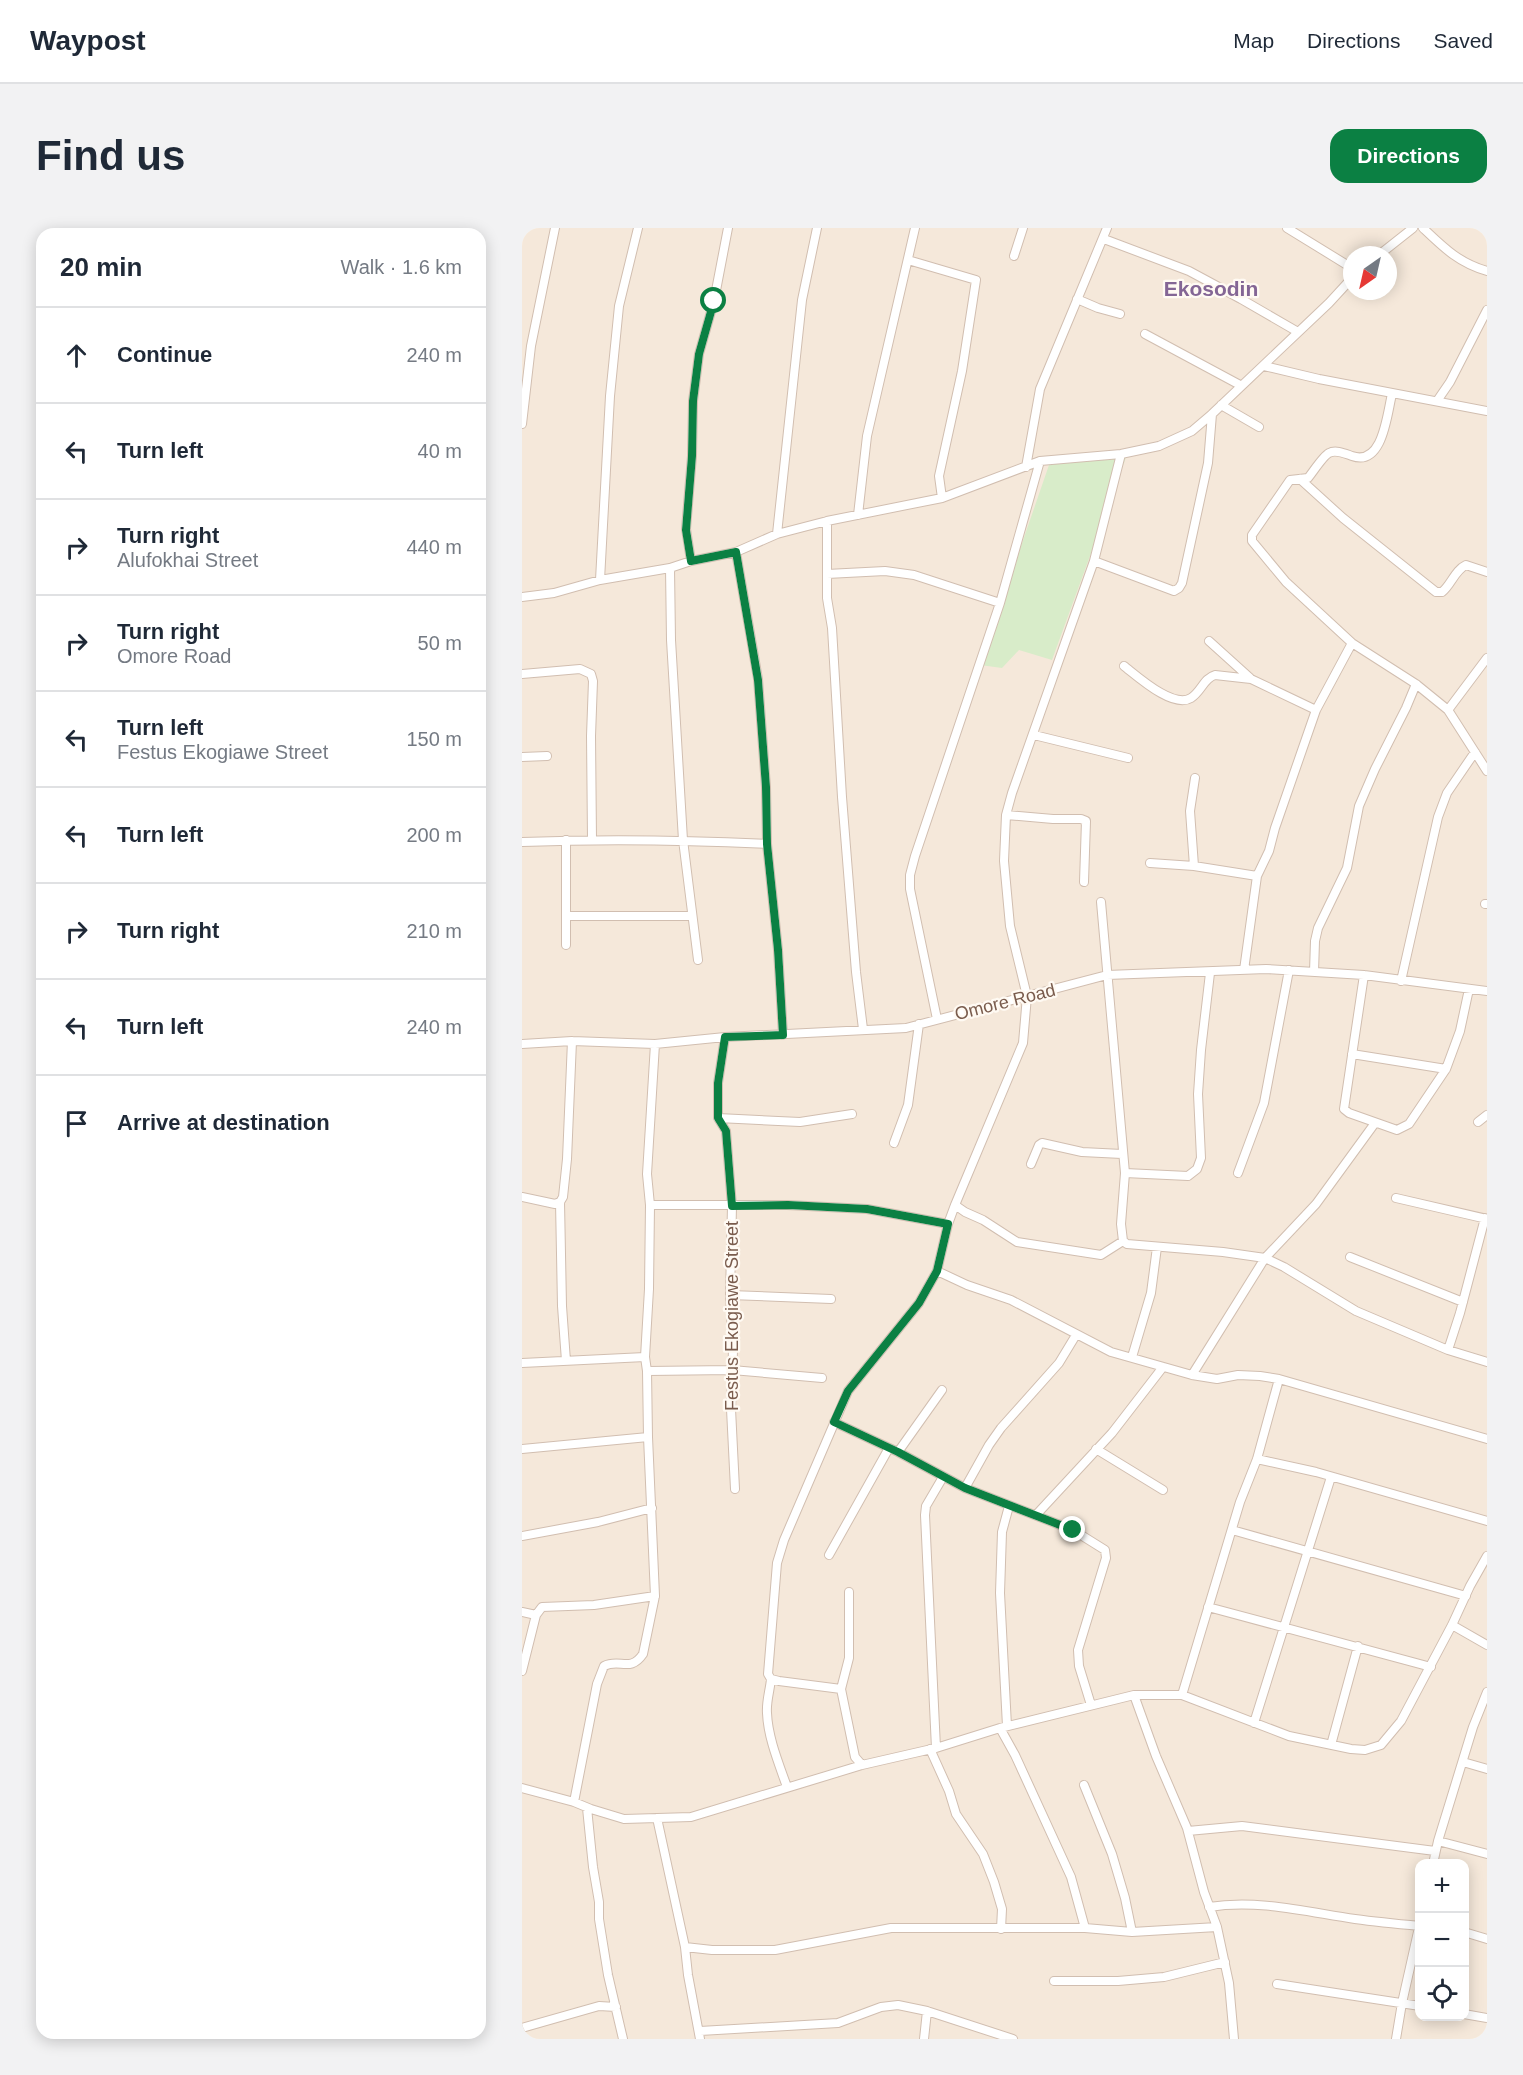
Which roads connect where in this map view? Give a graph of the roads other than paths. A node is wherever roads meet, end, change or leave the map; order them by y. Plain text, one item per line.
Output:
1 (555, 228) edge
2 (638, 228) edge
3 (728, 228) edge
4 (817, 228) edge
5 (915, 228) edge
6 (1023, 228) edge
7 (1107, 228) edge
8 (1287, 228) edge
9 (1413, 228) edge
10 (1423, 228) edge
11 (1104, 239) junction
12 (1390, 246) edge
13 (1014, 256) dead end
14 (908, 260) junction
15 (1343, 262) edge
16 (1487, 271) edge
17 (1343, 288) edge
18 (1077, 299) junction
19 (1487, 310) edge
20 (1120, 314) dead end
21 (1298, 333) junction
22 (1145, 334) dead end
23 (1264, 366) junction
24 (1240, 385) junction
25 (1392, 394) junction
26 (1437, 401) junction
27 (1221, 405) junction
28 (1487, 411) edge
29 (1212, 414) junction
30 (522, 424) edge
31 (1259, 427) dead end
32 (1121, 454) junction
33 (1040, 461) junction
34 (1026, 466) junction
35 (1300, 479) junction
36 (942, 498) junction
37 (858, 514) junction
38 (827, 521) junction
39 (777, 534) junction
40 (736, 552) junction
41 (691, 561) junction
42 (1094, 561) junction
43 (670, 568) junction
44 (1487, 572) edge
45 (827, 574) junction
46 (600, 580) junction
47 (522, 597) edge
48 (1000, 603) junction
49 (1209, 641) dead end
50 (1352, 643) junction
51 (1487, 658) edge
52 (1124, 666) dead end
53 (522, 674) edge
54 (1251, 680) junction
55 (1416, 684) junction
56 (1316, 710) junction
57 (1448, 710) junction
58 (1034, 735) junction
59 (1475, 752) junction
60 (547, 756) dead end
61 (522, 758) edge
62 (1128, 758) dead end
63 (1487, 770) edge
64 (1195, 778) dead end
65 (1006, 815) junction
66 (592, 839) junction
67 (566, 840) junction
68 (683, 840) junction
69 (522, 842) edge
70 (767, 844) junction
71 (1150, 862) dead end
72 (1194, 866) junction
73 (1257, 876) junction
74 (1084, 882) dead end
75 (1101, 902) dead end
76 (566, 916) junction
77 (692, 916) junction
78 (566, 945) dead end
79 (698, 960) dead end
80 (1244, 970) junction
81 (1289, 970) junction
82 (1314, 972) junction
83 (1210, 973) junction
84 (1107, 975) junction
85 (1364, 975) junction
86 (1401, 981) junction
87 (1469, 989) junction
88 (1487, 991) edge
89 (1027, 996) junction
90 (937, 1019) junction
91 (920, 1024) junction
92 (864, 1029) junction
93 (783, 1035) junction
94 (725, 1037) junction
95 (572, 1041) junction
96 (522, 1044) edge
97 (655, 1044) junction
98 (1352, 1054) junction
99 (1446, 1069) junction
100 (852, 1114) dead end
101 (1487, 1115) edge
102 (718, 1118) junction
103 (1478, 1122) dead end
104 (1375, 1123) junction
105 (894, 1143) dead end
106 (1122, 1154) junction
107 (1031, 1164) dead end
108 (1125, 1173) junction
109 (1238, 1173) dead end
110 (522, 1197) edge
111 (1396, 1198) dead end
112 (560, 1202) junction
113 (650, 1205) junction
114 (955, 1205) junction
115 (732, 1206) junction
116 (1486, 1219) edge
117 (948, 1224) junction
118 (1123, 1241) junction
119 (1157, 1247) junction
120 (1350, 1257) dead end
121 (1265, 1258) junction
122 (937, 1271) junction
123 (730, 1295) junction
124 (831, 1299) dead end
125 (1463, 1302) junction
126 (1076, 1335) junction
127 (1448, 1350) junction
128 (645, 1357) junction
129 (1132, 1357) junction
130 (566, 1361) junction
131 (1487, 1362) edge
132 (522, 1363) edge
133 (1163, 1367) junction
134 (732, 1370) junction
135 (647, 1371) junction
136 (1192, 1375) junction
137 (822, 1378) dead end
138 (1279, 1379) junction
139 (942, 1390) dead end
140 (834, 1422) junction
141 (648, 1437) junction
142 (1487, 1439) edge
143 (888, 1448) junction
144 (522, 1449) edge
145 (1096, 1449) junction
146 (898, 1452) junction
147 (1257, 1459) junction
148 (943, 1477) junction
149 (1331, 1477) junction
150 (965, 1488) junction
151 (735, 1490) dead end
152 (1163, 1490) dead end
153 (1009, 1506) junction
154 (652, 1508) junction
155 (1036, 1515) junction
156 (1487, 1521) edge
157 (1232, 1530) junction
158 (522, 1536) edge
159 (1309, 1552) junction
160 (829, 1555) dead end
161 (1487, 1556) edge
162 (849, 1592) dead end
163 (655, 1596) junction
164 (1466, 1596) junction
165 (1208, 1607) junction
166 (522, 1612) edge
167 (536, 1615) junction
168 (1452, 1625) junction
169 (1285, 1627) junction
170 (1487, 1645) edge
171 (1358, 1646) junction
172 (1431, 1667) junction
173 (522, 1671) edge
174 (771, 1679) junction
175 (842, 1689) junction
176 (1487, 1692) edge
177 (1134, 1695) junction
178 (1182, 1695) junction
179 (1091, 1705) junction
180 (1254, 1723) junction
181 (1004, 1727) junction
182 (1331, 1745) junction
183 (933, 1748) junction
184 (1463, 1762) junction
185 (862, 1765) junction
186 (1487, 1769) edge
187 (1084, 1785) dead end
188 (788, 1787) junction
189 (522, 1788) edge
190 (574, 1802) junction
191 (587, 1808) junction
192 (657, 1818) junction
193 (1188, 1831) junction
194 (1438, 1840) junction
195 (1435, 1851) junction
196 (1487, 1854) edge
197 (1433, 1859) edge
198 (1209, 1907) junction
199 (1415, 1925) edge
200 (1217, 1927) junction
201 (1085, 1928) junction
202 (1000, 1929) junction
203 (1132, 1932) junction
204 (1469, 1934) edge
205 (1487, 1939) edge
206 (1415, 1943) edge
207 (685, 1947) junction
208 (1224, 1962) junction
209 (1054, 1981) dead end
210 (1277, 1983) dead end
211 (1402, 2003) junction
212 (1415, 2005) edge
213 (616, 2007) junction
214 (927, 2011) junction
215 (1469, 2015) edge
216 (1487, 2018) edge
217 (522, 2028) edge
218 (700, 2035) edge
219 (623, 2039) edge
220 (924, 2039) edge
221 (1013, 2039) edge
222 (1233, 2039) edge
223 (1396, 2039) edge

1 - 30 street
2 - 46 street
3 - 41 street
4 - 39 street
5 - 14 street
6 - 13 street
7 - 11 street
8 - 15 street
9 - 12 street
10 - 16 street
11 - 18 street
11 - 21 street
14 - 36 street
14 - 37 street
17 - 21 street
18 - 20 street
18 - 34 street
19 - 26 street
21 - 23 street
22 - 24 street
23 - 24 street
23 - 25 street
24 - 27 street
25 - 26 street
25 - 35 street
26 - 28 street
27 - 29 street
27 - 31 street
29 - 32 street
29 - 42 street
32 - 33 street
32 - 42 street
33 - 34 street
33 - 48 street
34 - 36 street
35 - 44 street
35 - 50 street
36 - 37 street
37 - 38 street
38 - 39 street
38 - 45 street
39 - 40 street
40 - 41 street
40 - 70 street
41 - 43 street
42 - 58 street
43 - 46 street
43 - 68 street
45 - 48 street
45 - 92 street
46 - 47 street
48 - 90 street
49 - 54 street
50 - 55 street
50 - 56 street
51 - 57 street
52 - 54 street
53 - 66 street
54 - 56 street
55 - 57 street
55 - 82 street
56 - 73 street
57 - 59 street
58 - 62 street
58 - 65 street
59 - 63 street
59 - 86 street
60 - 61 street
64 - 72 street
65 - 74 street
65 - 89 street
66 - 67 street
66 - 68 street
67 - 69 street
67 - 76 street
68 - 70 street
68 - 77 street
70 - 93 street
71 - 72 street
72 - 73 street
73 - 80 street
75 - 84 street
76 - 77 street
76 - 78 street
77 - 79 street
80 - 81 street, Omore Road
80 - 83 street, Omore Road
81 - 82 street, Omore Road
81 - 109 street
82 - 85 street, Omore Road
83 - 84 street, Omore Road
83 - 108 street
84 - 89 street, Omore Road
84 - 106 street
85 - 86 street, Omore Road
85 - 98 street
86 - 87 street, Omore Road
87 - 88 street, Omore Road
87 - 99 street
89 - 90 street, Omore Road
89 - 114 street
90 - 91 street, Omore Road
91 - 92 street, Omore Road
91 - 105 street
92 - 93 street, Omore Road
93 - 94 street, Omore Road
94 - 97 street, Omore Road
94 - 102 street, Festus Ekogiawe Street
95 - 96 street, Omore Road
95 - 97 street, Omore Road
95 - 112 street
97 - 113 street
98 - 99 street
98 - 104 street
99 - 104 street
100 - 102 street
101 - 103 street
102 - 115 street, Festus Ekogiawe Street
104 - 121 street
106 - 107 street
106 - 108 street
108 - 118 street
110 - 112 street
111 - 116 street
112 - 130 street
113 - 115 street
113 - 128 street
114 - 117 street
114 - 118 street
115 - 117 street
115 - 123 street, Festus Ekogiawe Street
116 - 125 street
117 - 122 street
118 - 119 street
119 - 121 street
119 - 129 street
120 - 125 street
121 - 127 street
121 - 136 street
122 - 126 street
122 - 140 street
123 - 124 street
123 - 134 street, Festus Ekogiawe Street
125 - 127 street
126 - 129 street
126 - 150 street
127 - 131 street
128 - 130 street
128 - 135 street
129 - 133 street
130 - 132 street
133 - 136 street
133 - 145 street
134 - 135 street
134 - 137 street
134 - 151 street, Festus Ekogiawe Street
135 - 141 street
136 - 138 street
138 - 142 street
138 - 147 street
139 - 146 street
140 - 143 street
140 - 174 street
141 - 144 street
141 - 154 street
143 - 146 street
143 - 160 street
145 - 152 street
145 - 155 street
146 - 148 street
147 - 149 street
147 - 157 street
148 - 150 street
148 - 183 street
149 - 156 street
149 - 159 street
150 - 153 street
153 - 155 street
153 - 181 street
154 - 158 street
154 - 163 street
155 - 179 street
157 - 159 street
157 - 165 street
159 - 164 street
159 - 169 street
161 - 164 street
162 - 175 street
163 - 167 street
163 - 190 street
164 - 168 street
165 - 169 street
165 - 178 street
166 - 167 street
167 - 173 street
168 - 170 street
168 - 172 street
169 - 171 street
169 - 180 street
171 - 172 street
171 - 182 street
172 - 182 street
174 - 175 street
174 - 188 street
175 - 185 street
176 - 184 street
177 - 178 street
177 - 179 street
177 - 193 street
178 - 180 street
179 - 181 street
180 - 182 street
181 - 183 street
181 - 201 street
183 - 185 street
183 - 202 street
184 - 186 street
184 - 194 street
185 - 188 street
187 - 203 street
188 - 192 street
189 - 190 street
190 - 191 street
191 - 192 street
191 - 213 street
192 - 207 street
193 - 195 street
193 - 198 street
194 - 195 street
194 - 196 street
195 - 197 street
198 - 199 street
198 - 200 street
200 - 203 street
200 - 208 street
201 - 202 street
201 - 203 street
202 - 207 street
204 - 205 street
206 - 211 street
207 - 218 street
208 - 209 street
208 - 222 street
210 - 211 street
211 - 212 street
211 - 223 street
213 - 217 street
213 - 219 street
214 - 218 street
214 - 220 street
214 - 221 street
215 - 216 street

